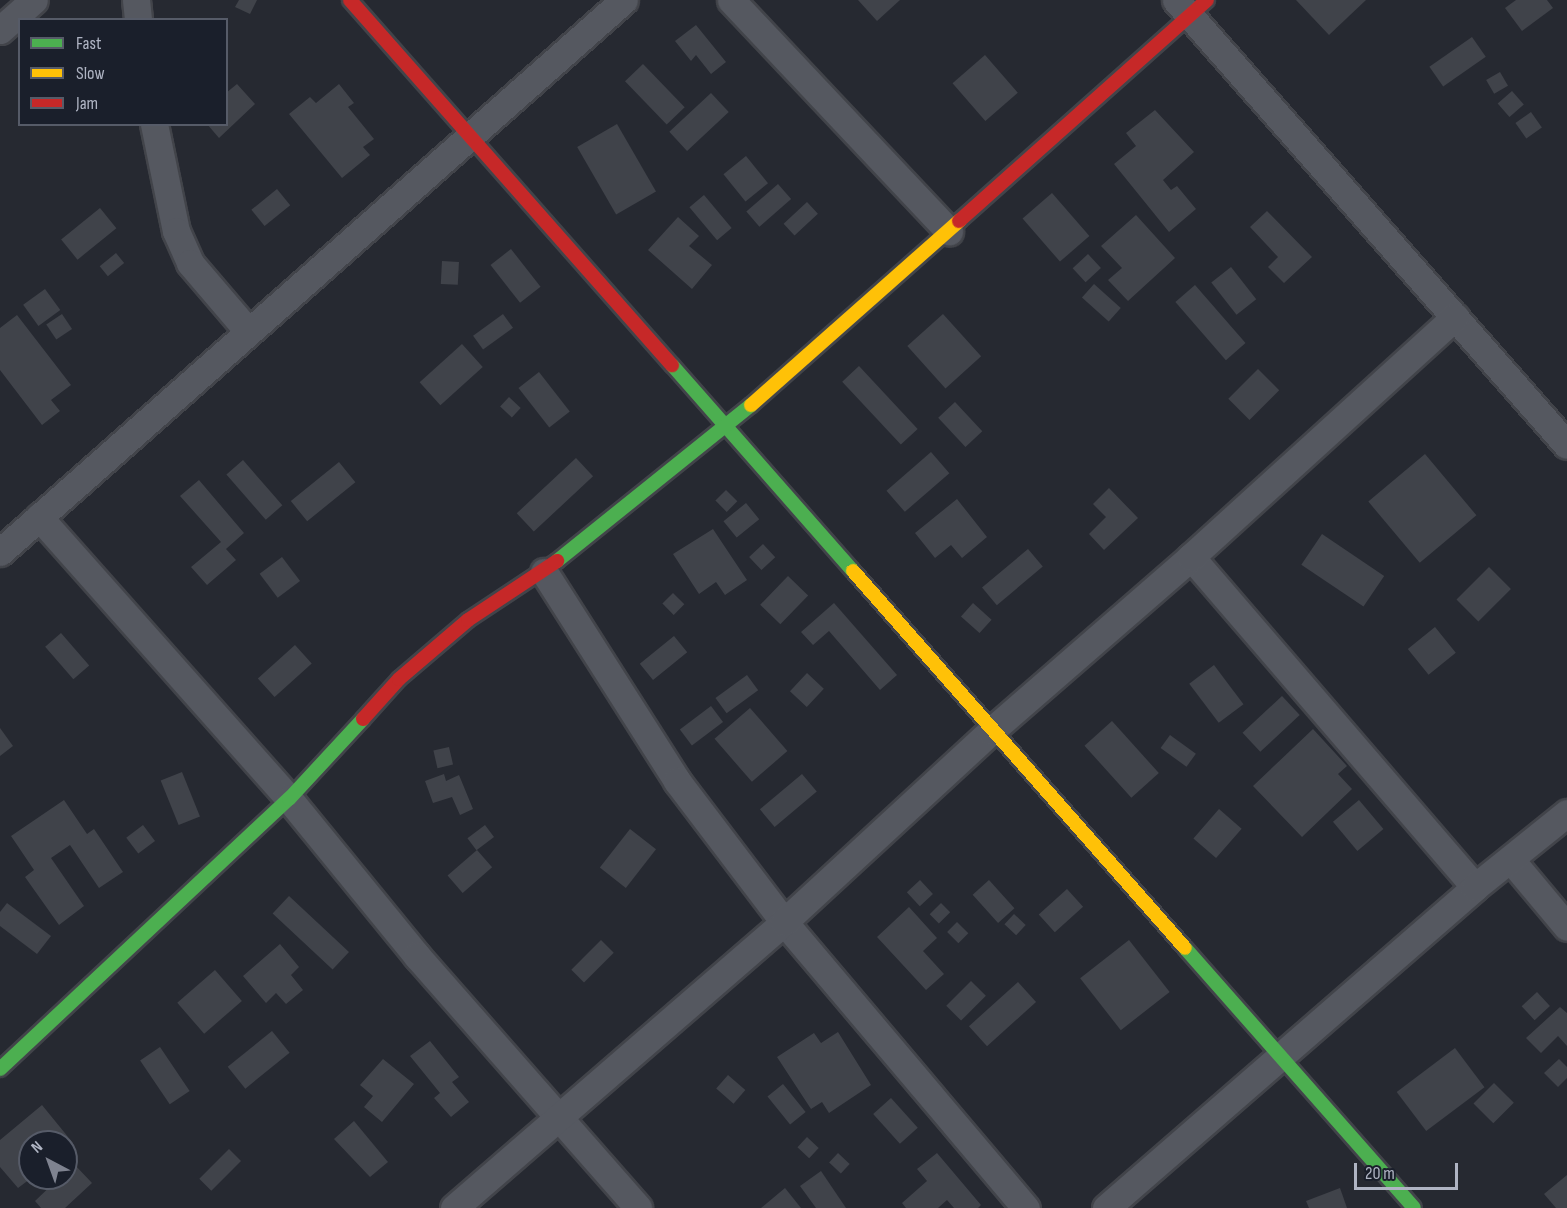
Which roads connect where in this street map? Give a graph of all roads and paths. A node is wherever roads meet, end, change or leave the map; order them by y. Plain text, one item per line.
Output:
1 (34, 0) edge
2 (136, 0) edge
3 (350, 0) edge
4 (624, 0) edge
5 (731, 0) edge
6 (1191, 5) edge
7 (138, 18) edge
8 (0, 30) edge
9 (154, 126) edge
10 (469, 138) junction
11 (950, 231) junction
12 (1455, 317) junction
13 (248, 331) junction
14 (725, 429) junction
15 (1567, 446) edge
16 (39, 517) junction
17 (0, 552) edge
18 (1191, 557) junction
19 (544, 572) junction
20 (991, 731) junction
21 (289, 799) junction
22 (1567, 813) edge
23 (1510, 860) junction
24 (1475, 887) junction
25 (784, 922) junction
26 (1567, 927) edge
27 (1280, 1058) junction
28 (0, 1069) edge
29 (559, 1115) junction
30 (454, 1208) edge
31 (638, 1208) edge
32 (1026, 1208) edge
33 (1106, 1208) edge
34 (1414, 1208) edge

1 - 8 street
2 - 7 street
3 - 10 street
4 - 10 street
5 - 11 street
6 - 11 street
6 - 12 street
9 - 13 street
10 - 13 street
10 - 14 street
11 - 14 street
12 - 15 street
12 - 18 street
13 - 16 street
14 - 19 street
14 - 20 street
16 - 17 street
16 - 21 street
18 - 20 street
18 - 24 street
19 - 21 street
19 - 25 street
20 - 25 street
20 - 27 street
21 - 28 street
21 - 29 street
22 - 23 street
23 - 24 street
23 - 26 street
24 - 27 street
25 - 29 street
25 - 32 street
27 - 33 street
27 - 34 street
29 - 30 street
29 - 31 street

